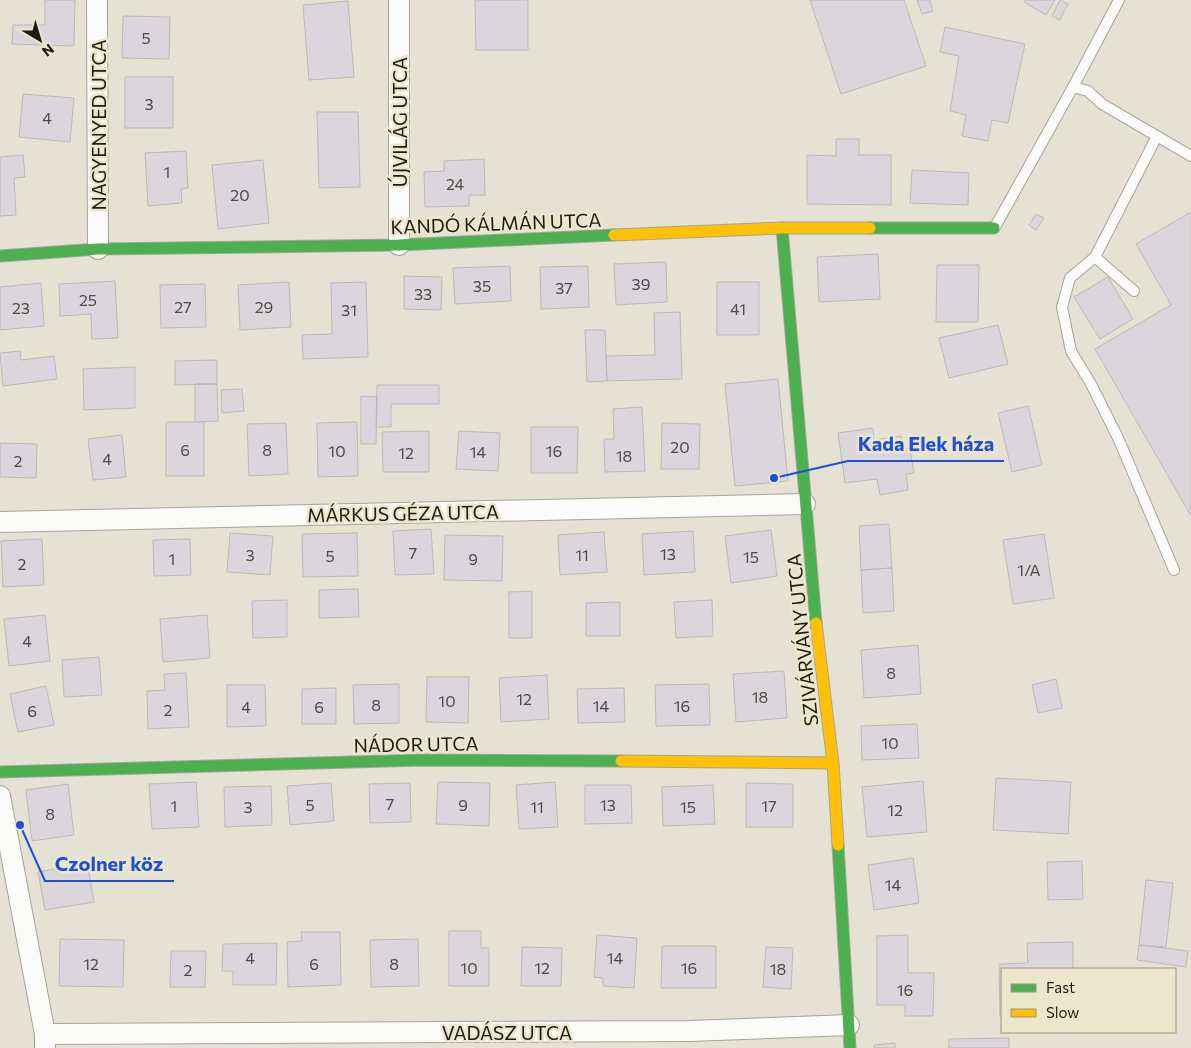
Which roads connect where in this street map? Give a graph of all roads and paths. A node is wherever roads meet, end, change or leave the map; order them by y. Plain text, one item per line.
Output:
1 (97, 0) edge
2 (399, 0) edge
3 (1119, 0) edge
4 (1073, 87) junction
5 (1157, 136) junction
6 (1191, 156) edge
7 (782, 228) junction
8 (994, 228) joint
9 (399, 245) junction
10 (98, 249) junction
11 (0, 256) edge
12 (1095, 257) junction
13 (1134, 291) dead end
14 (805, 504) junction
15 (0, 522) edge
16 (1174, 570) dead end
17 (833, 763) junction
18 (0, 772) edge
19 (0, 796) edge
20 (849, 1025) junction
21 (382, 1040) edge
22 (690, 1040) edge
23 (44, 1041) edge
24 (850, 1048) edge

1 - 10 street, NAGYENYED UTCA
2 - 9 street, ÚJVILÁG UTCA
3 - 4 lane
4 - 5 lane
4 - 8 lane
5 - 6 lane
5 - 12 lane
7 - 8 street, KANDÓ KÁLMÁN UTCA
7 - 9 street, KANDÓ KÁLMÁN UTCA
7 - 14 street, SZIVÁRVÁNY UTCA
9 - 10 street, KANDÓ KÁLMÁN UTCA
10 - 11 street, KANDÓ KÁLMÁN UTCA
12 - 13 lane
12 - 16 lane
14 - 15 street, MÁRKUS GÉZA UTCA
14 - 17 street, SZIVÁRVÁNY UTCA
17 - 18 street, NÁDOR UTCA
17 - 20 street, SZIVÁRVÁNY UTCA
19 - 23 street
20 - 22 street, VADÁSZ UTCA
20 - 24 street, SZIVÁRVÁNY UTCA
21 - 22 street, VADÁSZ UTCA
21 - 23 street, VADÁSZ UTCA

